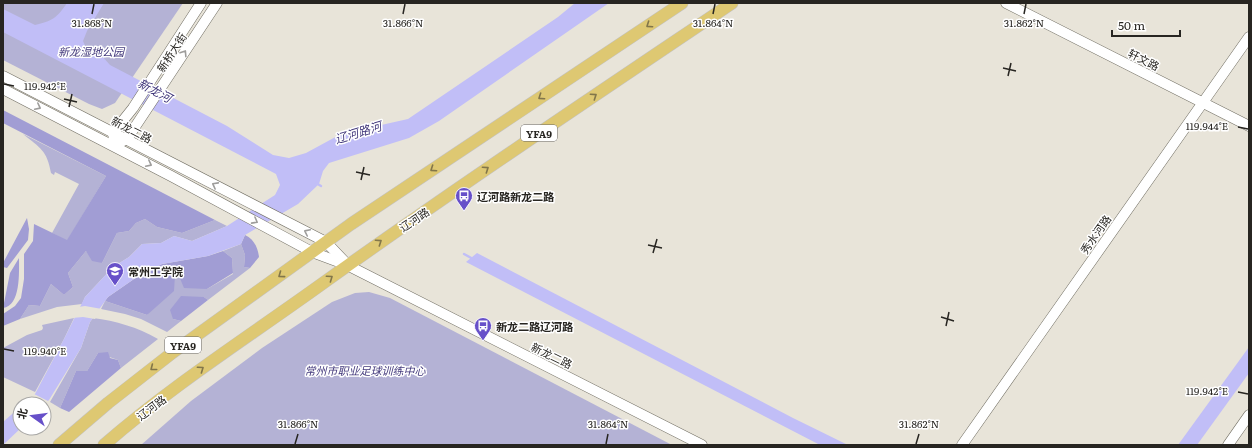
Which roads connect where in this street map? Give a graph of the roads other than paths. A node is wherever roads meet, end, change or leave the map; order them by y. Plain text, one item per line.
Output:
1 (201, 3) edge
2 (217, 3) edge
3 (682, 3) edge
4 (732, 3) edge
5 (1006, 3) edge
6 (1249, 37) edge
7 (3, 76) edge
8 (3, 89) edge
9 (1202, 102) junction
10 (1249, 126) edge
11 (113, 133) junction
12 (127, 139) junction
13 (114, 146) junction
14 (326, 242) junction
15 (312, 252) junction
16 (348, 265) junction
17 (1249, 415) edge
18 (59, 445) edge
19 (104, 445) edge
20 (702, 445) edge
21 (962, 445) edge
22 (1228, 445) edge

1 - 11 street, 新桥大街
12 -> 2 street, 新桥大街
3 -> 14 main road, YFA9
16 -> 4 main road, 辽河路 / YFA9
5 - 9 street, 轩文路
6 - 9 street, 秀水河路
7 - 11 street, 新龙二路
8 -> 13 street, 新龙二路
9 - 10 street, 轩文路
9 - 21 street, 秀水河路
11 - 12 street, 新龙二路
11 - 13 street
12 - 13 street, 新桥大街
14 -> 12 street, 新龙二路
13 -> 15 street, 新龙二路
14 - 15 main road, YFA9
14 - 16 street
15 - 16 street, 新龙二路
15 -> 18 main road, YFA9
19 -> 16 main road, 辽河路 / YFA9
16 - 20 street, 新龙二路
17 - 22 street

